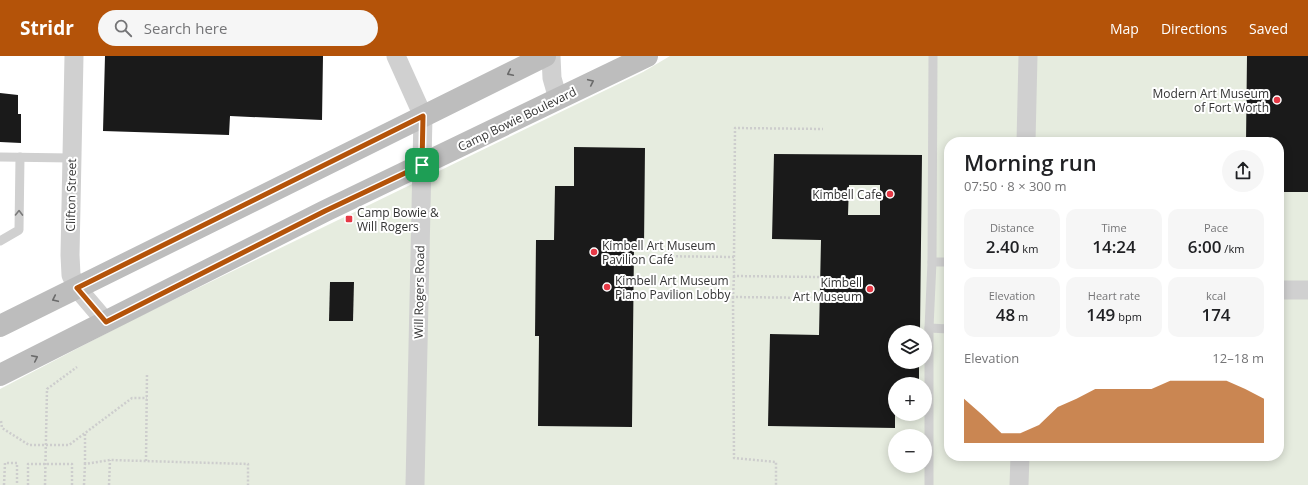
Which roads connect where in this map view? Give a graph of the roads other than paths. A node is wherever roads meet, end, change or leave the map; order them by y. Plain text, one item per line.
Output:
1 (74, 56) edge
2 (396, 56) edge
3 (545, 56) edge
4 (552, 56) edge
5 (647, 56) edge
6 (933, 56) edge
7 (1028, 56) edge
8 (558, 99) junction
9 (423, 116) junction
10 (1026, 137) edge
11 (0, 157) edge
12 (20, 157) junction
13 (72, 158) junction
14 (422, 165) junction
15 (0, 241) edge
16 (932, 262) junction
17 (944, 262) edge
18 (77, 288) junction
19 (1284, 290) edge
20 (1308, 290) edge
21 (106, 322) junction
22 (929, 325) edge
23 (0, 326) edge
24 (932, 328) edge
25 (944, 329) edge
26 (929, 369) edge
27 (0, 375) edge
28 (1020, 461) edge
29 (415, 485) edge
30 (928, 485) edge
31 (1019, 485) edge

1 - 13 street, Clifton Street
2 - 9 street, Will Rogers Road
3 -> 9 main road
4 - 8 street
8 -> 5 main road, Camp Bowie Boulevard
6 - 16 lane
7 - 10 street
8 - 14 main road, Camp Bowie Boulevard
9 - 14 street, Will Rogers Road
9 - 18 main road
11 - 12 lane
12 - 13 lane
15 -> 12 lane
13 - 18 street, Clifton Street
14 - 21 main road, Camp Bowie Boulevard
14 - 29 street, Will Rogers Road
16 - 17 lane
16 - 22 lane
18 - 21 street, Clifton Street
18 -> 23 main road
19 - 20 street
27 -> 21 main road, Camp Bowie Boulevard
24 - 25 lane
26 - 30 lane
28 - 31 street

